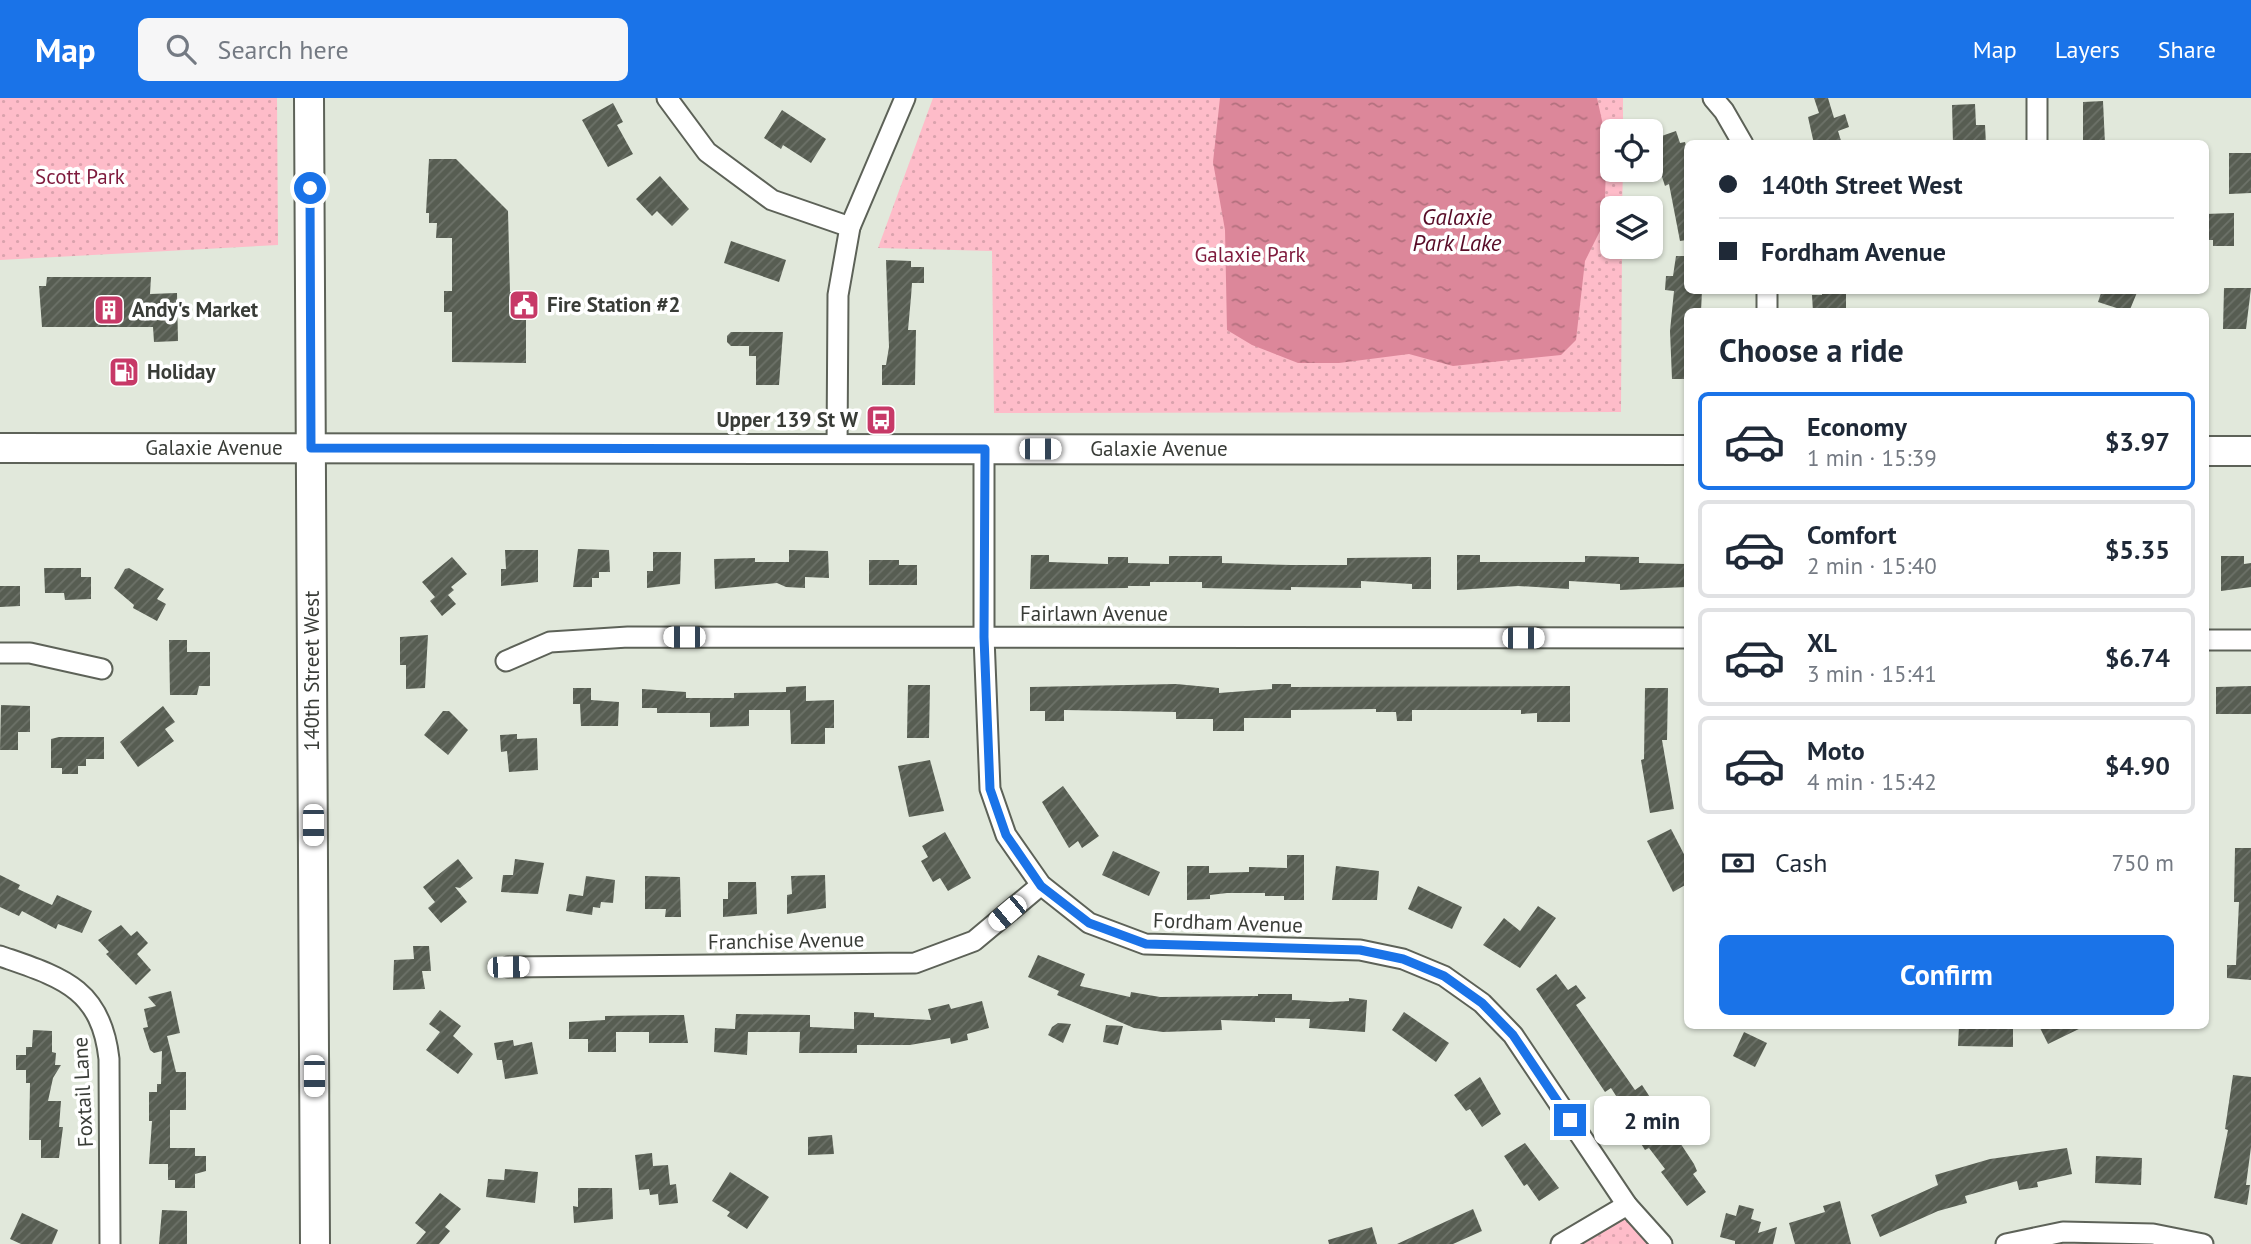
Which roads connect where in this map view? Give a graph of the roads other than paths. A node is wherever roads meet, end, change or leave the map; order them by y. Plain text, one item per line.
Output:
1 (309, 98) edge
2 (667, 98) edge
3 (905, 98) edge
4 (1713, 98) edge
5 (2037, 98) edge
6 (1741, 140) edge
7 (2037, 140) edge
8 (850, 227) junction
9 (0, 448) edge
10 (311, 448) junction
11 (837, 449) junction
12 (985, 449) junction
13 (1684, 450) edge
14 (2209, 451) edge
15 (2251, 452) edge
16 (984, 637) junction
17 (1684, 638) edge
18 (2209, 640) edge
19 (2251, 640) edge
20 (0, 653) edge
21 (506, 662) dead end
22 (102, 669) dead end
23 (1041, 886) junction
24 (0, 956) edge
25 (508, 967) dead end
26 (1627, 1205) junction
27 (110, 1244) edge
28 (315, 1244) edge
29 (1561, 1244) edge
30 (1662, 1244) edge
31 (2006, 1244) edge
32 (2203, 1244) edge

1 - 10 street, 140th Street West
2 - 8 street
3 - 8 street
4 - 6 street
5 - 7 street
8 - 11 street
9 - 10 street, Galaxie Avenue
10 - 11 street, Galaxie Avenue
10 - 28 street, 140th Street West
11 - 12 street, Galaxie Avenue
12 - 13 street, Galaxie Avenue
12 - 16 street, Fordham Avenue
14 - 15 street
16 - 17 street, Fairlawn Avenue
16 - 21 street, Fairlawn Avenue
16 - 23 street, Fordham Avenue
18 - 19 street
20 - 22 street
23 - 25 street, Franchise Avenue
23 - 26 street, Fordham Avenue
24 - 27 street, Foxtail Lane
26 - 29 street
26 - 30 street, Fordham Avenue
31 - 32 street

